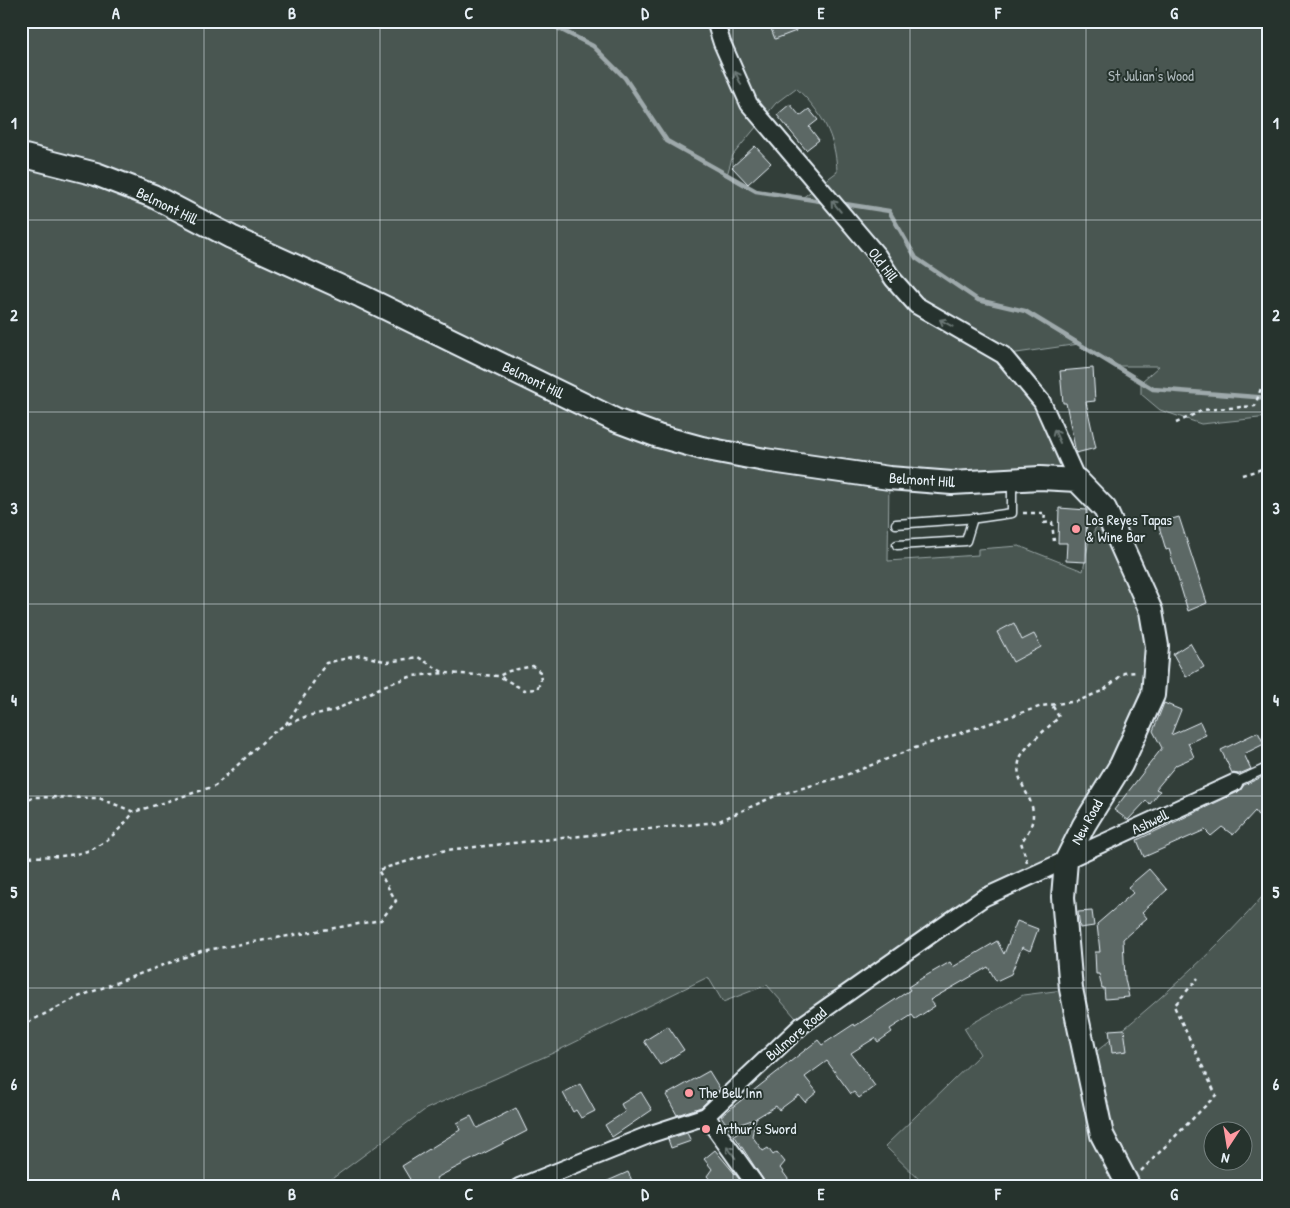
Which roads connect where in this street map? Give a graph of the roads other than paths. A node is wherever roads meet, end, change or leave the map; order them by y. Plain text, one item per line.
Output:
1 (715, 21) edge
2 (21, 156) edge
3 (1012, 479) junction
4 (1076, 480) junction
5 (973, 518) junction
6 (896, 524) dead end
7 (897, 545) dead end
8 (1269, 767) edge
9 (1234, 784) joint
10 (1066, 861) junction
11 (706, 1116) junction
12 (519, 1187) edge
13 (757, 1187) edge
14 (1129, 1187) edge

4 -> 1 street, Old Hill
2 - 3 main road, Belmont Hill
3 - 4 main road, Belmont Hill
3 - 5 lane
4 - 10 main road, New Road
5 - 6 lane
5 - 7 lane
8 - 9 lane
9 - 10 street, Ashwell
10 - 11 street, Bulmore Road
10 - 14 main road, New Road
11 - 12 street, Bulmore Road
13 -> 11 street

